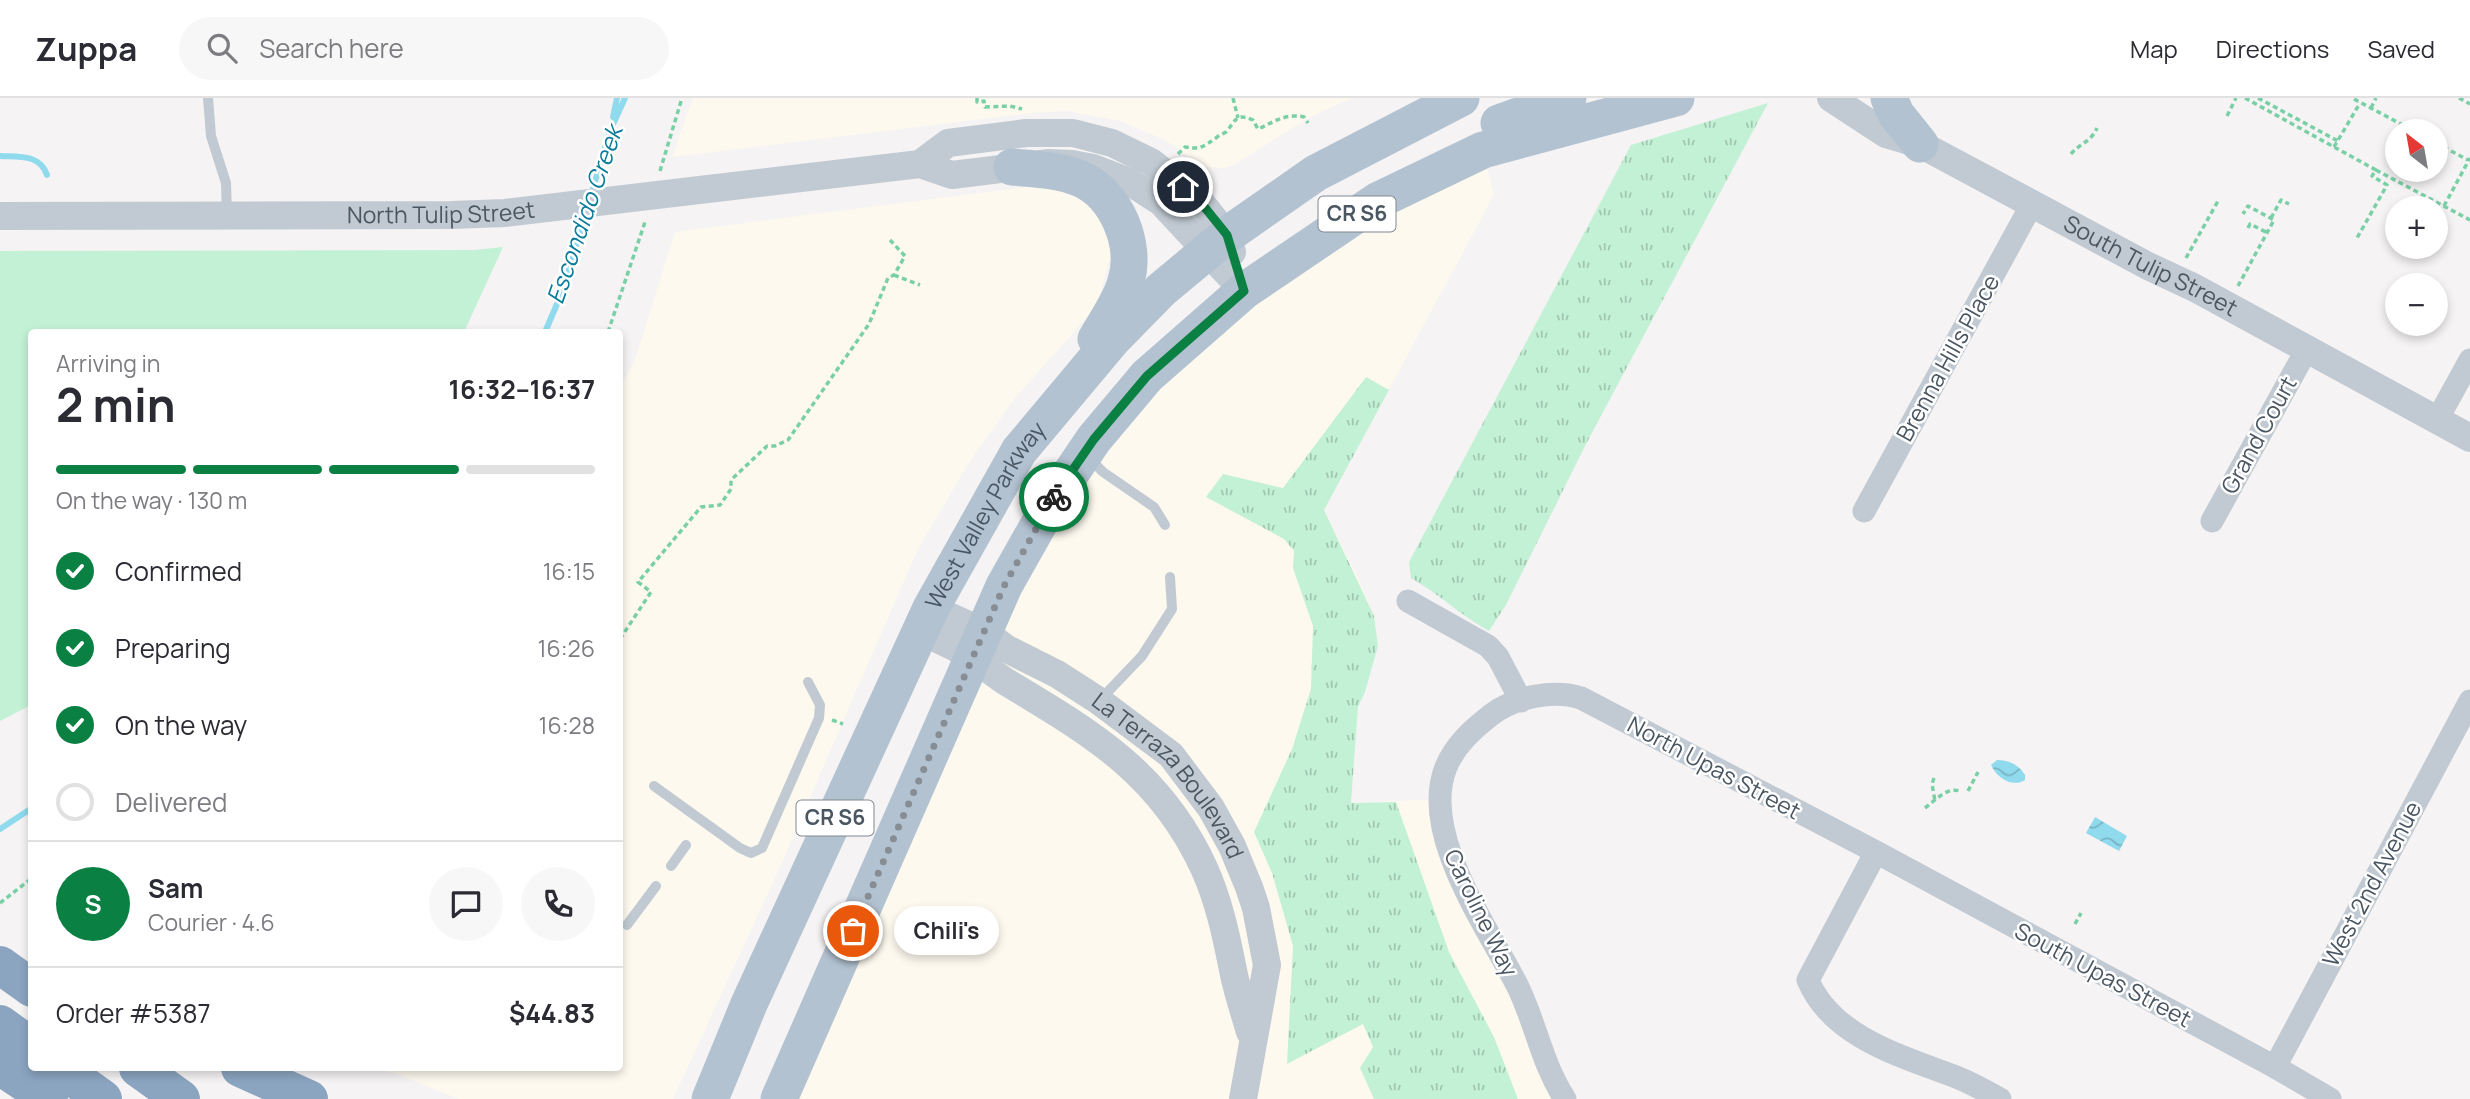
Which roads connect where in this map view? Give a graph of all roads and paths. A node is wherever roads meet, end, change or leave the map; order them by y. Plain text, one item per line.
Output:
1 (208, 98) edge
2 (977, 98) edge
3 (1233, 98) edge
4 (1461, 98) edge
5 (1568, 98) edge
6 (1676, 98) edge
7 (1831, 98) edge
8 (1889, 98) edge
9 (2236, 98) edge
10 (2245, 98) edge
11 (2258, 98) edge
12 (2376, 98) edge
13 (2459, 98) edge
14 (2354, 99) edge
15 (2360, 103) junction
16 (2470, 104) edge
17 (2371, 108) junction
18 (1027, 113) dead end
19 (2227, 116) dead end
20 (1238, 118) junction
21 (2392, 119) edge
22 (1308, 123) dead end
23 (2097, 128) dead end
24 (2338, 141) junction
25 (1920, 144) junction
26 (2334, 147) junction
27 (2448, 149) edge
28 (1178, 154) dead end
29 (2071, 154) dead end
30 (2470, 160) edge
31 (920, 164) junction
32 (1012, 167) junction
33 (2376, 170) junction
34 (2425, 196) edge
35 (2448, 199) edge
36 (1377, 201) junction
37 (2218, 201) dead end
38 (2032, 204) junction
39 (2289, 204) dead end
40 (2448, 208) edge
41 (2243, 214) dead end
42 (227, 215) junction
43 (0, 216) edge
44 (2270, 218) junction
45 (2470, 220) edge
46 (2248, 228) dead end
47 (2267, 233) junction
48 (2357, 238) dead end
49 (890, 240) dead end
50 (1217, 244) junction
51 (2185, 260) dead end
52 (894, 275) junction
53 (920, 285) dead end
54 (2237, 287) dead end
55 (1244, 291) junction
56 (2306, 349) junction
57 (2470, 360) edge
58 (1069, 390) junction
59 (2437, 420) junction
60 (2470, 438) edge
61 (1084, 454) junction
62 (1864, 511) dead end
63 (2212, 521) dead end
64 (1165, 525) dead end
65 (1170, 577) dead end
66 (1408, 601) dead end
67 (926, 620) junction
68 (623, 634) edge
69 (978, 645) junction
70 (808, 682) dead end
71 (1550, 694) joint
72 (1099, 701) junction
73 (1521, 701) junction
74 (2470, 701) edge
75 (1979, 772) dead end
76 (1934, 778) dead end
77 (654, 786) dead end
78 (1960, 791) dead end
79 (1968, 791) dead end
80 (1935, 801) junction
81 (1925, 808) dead end
82 (686, 845) dead end
83 (1876, 852) junction
84 (671, 866) dead end
85 (28, 881) edge
86 (656, 886) dead end
87 (0, 904) edge
88 (2081, 913) dead end
89 (2075, 924) dead end
90 (627, 925) dead end
91 (0, 958) edge
92 (0, 965) edge
93 (28, 970) edge
94 (28, 985) edge
95 (0, 1024) edge
96 (1252, 1038) junction
97 (28, 1044) edge
98 (0, 1066) edge
99 (2275, 1067) junction
100 (64, 1071) edge
101 (142, 1071) edge
102 (247, 1071) edge
103 (49, 1099) edge
104 (103, 1099) edge
105 (181, 1099) edge
106 (309, 1099) edge
107 (710, 1099) edge
108 (779, 1099) edge
109 (1243, 1099) edge
110 (1565, 1099) edge
111 (2000, 1099) edge
112 (2330, 1099) edge

1 - 42 lane
2 - 18 path
3 - 20 path
4 - 50 main road, West Valley Parkway / CR S6
5 - 36 main road
6 - 36 main road, West Valley Parkway / CR S6
7 - 25 street, South Tulip Street
8 - 25 main road
9 - 19 path
10 - 26 path
11 - 24 path
12 - 17 path
13 - 16 path
14 - 15 path
15 - 17 path
15 - 24 path
17 - 21 path
20 - 22 path
20 - 28 path
23 - 29 path
24 - 26 path
25 - 38 street, South Tulip Street
26 - 33 path
27 - 30 path
30 - 35 path
31 - 32 street, North Tulip Street
31 - 42 street, North Tulip Street
31 - 50 street, North Tulip Street
32 - 50 street, North Tulip Street
32 - 58 main road
33 - 34 path
33 - 48 path
36 - 55 main road, West Valley Parkway / CR S6
37 - 51 path
38 - 56 street, South Tulip Street
38 - 62 street, Brenna Hills Place
39 - 44 path
40 - 45 path
41 - 44 path
42 - 43 street, North Tulip Street
44 - 47 path
46 - 47 path
47 - 54 path
49 - 52 path
50 - 55 street, North Tulip Street
50 - 58 main road, West Valley Parkway / CR S6
52 - 53 path
52 - 68 path
55 - 61 main road, West Valley Parkway / CR S6
56 - 59 street, South Tulip Street
56 - 63 street, Grand Court
57 - 59 street
58 - 67 main road, West Valley Parkway / CR S6
59 - 60 street, South Tulip Street
61 - 64 lane
61 - 69 main road, West Valley Parkway / CR S6
65 - 72 lane
66 - 73 street
67 - 69 street, La Terraza Boulevard
67 - 107 main road, West Valley Parkway / CR S6
69 - 72 street, La Terraza Boulevard
69 - 96 street, La Terraza Boulevard
69 - 108 main road, West Valley Parkway / CR S6
70 - 77 lane
71 - 73 street, Caroline Way
71 - 83 street, North Upas Street
72 - 96 street, La Terraza Boulevard
73 - 110 street, Caroline Way
74 - 99 street, West 2nd Avenue
75 - 79 path
76 - 80 path
78 - 80 path
80 - 81 path
82 - 84 lane
83 - 99 street, South Upas Street
83 - 111 street
85 - 87 path
86 - 90 lane
88 - 89 path
91 - 93 highway
92 - 94 highway
95 - 97 highway
96 - 109 street, La Terraza Boulevard
98 - 103 highway
99 - 112 street, South Upas Street
100 - 104 highway
101 - 105 highway
102 - 106 highway

